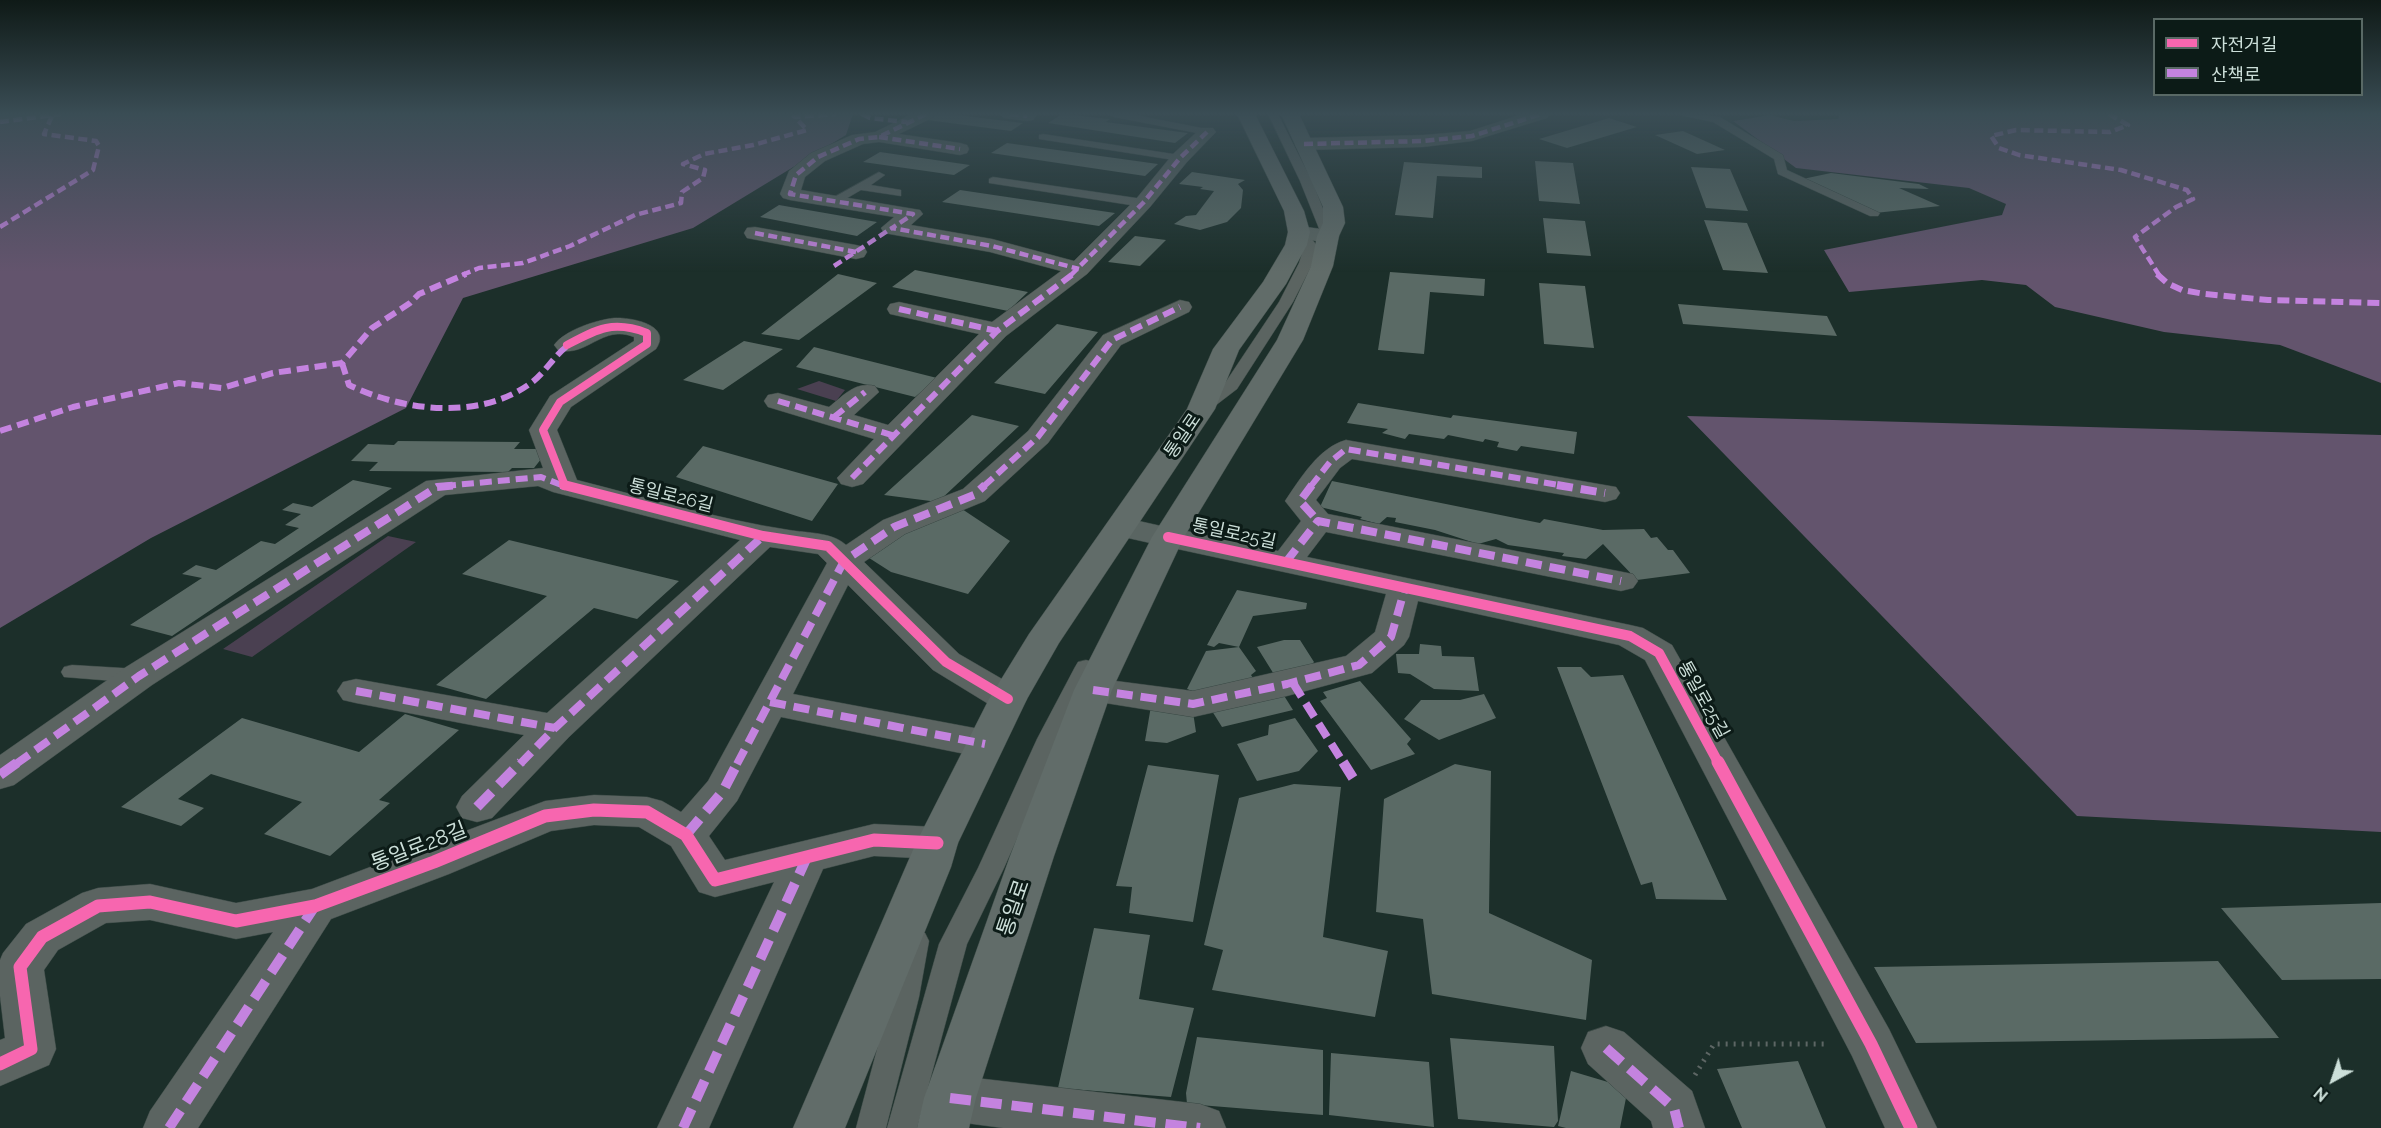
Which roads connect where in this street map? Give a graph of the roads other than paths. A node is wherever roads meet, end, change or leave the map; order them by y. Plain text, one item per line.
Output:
1 (806, 167) edge
2 (1173, 167) edge
3 (1272, 167) edge
4 (1299, 167) edge
5 (1314, 167) edge
6 (1781, 167) edge
7 (879, 175) dead end
8 (993, 181) dead end
9 (859, 186) junction
10 (897, 193) dead end
11 (833, 201) junction
12 (1143, 203) junction
13 (1874, 213) dead end
14 (892, 228) junction
15 (1299, 232) junction
16 (755, 233) dead end
17 (1328, 236) junction
18 (856, 252) junction
19 (834, 266) dead end
20 (1079, 269) junction
21 (1180, 307) dead end
22 (899, 309) dead end
23 (997, 331) junction
24 (567, 345) dead end
25 (865, 393) dead end
26 (778, 401) dead end
27 (834, 417) junction
28 (895, 436) junction
29 (852, 478) dead end
30 (564, 486) junction
31 (1605, 492) dead end
32 (1318, 521) junction
33 (1121, 527) junction
34 (764, 536) junction
35 (1168, 537) junction
36 (844, 561) junction
37 (1286, 562) junction
38 (1621, 581) dead end
39 (1405, 588) junction
40 (72, 672) dead end
41 (139, 676) junction
42 (1093, 690) junction
43 (356, 691) dead end
44 (1008, 699) junction
45 (770, 702) junction
46 (555, 728) junction
47 (985, 744) junction
48 (0, 775) edge
49 (477, 807) dead end
50 (686, 834) junction
51 (933, 855) junction
52 (807, 857) junction
53 (315, 906) junction
54 (1606, 1048) dead end
55 (0, 1064) edge
56 (946, 1113) edge
57 (1677, 1118) edge
58 (169, 1128) edge
59 (683, 1128) edge
60 (819, 1128) edge
61 (871, 1128) edge
62 (902, 1128) edge
63 (1200, 1128) edge
64 (1911, 1128) edge

1 - 11 street
2 - 12 street
3 - 15 main road
4 - 17 lane
5 - 17 main road, 통일로
6 - 13 lane
7 - 9 lane
8 - 12 lane
9 - 10 lane
9 - 11 lane
11 - 14 street
12 - 20 street
14 - 18 street
14 - 20 street
15 - 17 main road
15 - 33 main road, 통일로
16 - 18 street
17 - 35 main road, 통일로
18 - 19 street
20 - 23 street
21 - 36 street
22 - 23 street
23 - 28 street
24 - 30 street
25 - 27 street
26 - 27 street
27 - 28 street
28 - 29 street
30 - 34 street, 통일로26길
30 - 41 street, 통일로26길
31 - 32 street
32 - 37 street
32 - 38 street
33 - 35 main road
33 - 44 main road, 통일로
34 - 36 street, 통일로26길
34 - 46 street
35 - 37 street, 통일로25길
35 - 42 main road, 통일로
35 - 62 lane
36 - 44 street, 통일로26길
36 - 45 street
37 - 39 street, 통일로25길
39 - 42 street
39 - 64 street, 통일로25길
40 - 41 lane
41 - 48 street, 통일로26길
42 - 56 main road, 통일로
43 - 46 street
44 - 47 main road, 통일로
45 - 47 street
45 - 50 street
46 - 49 street
47 - 51 main road, 통일로
50 - 52 street, 통일로28길
50 - 53 street, 통일로28길
51 - 52 street, 통일로28길
51 - 60 main road, 통일로
51 - 61 lane
52 - 59 street
53 - 55 street, 통일로28길
53 - 58 street
54 - 57 street
56 - 63 street

